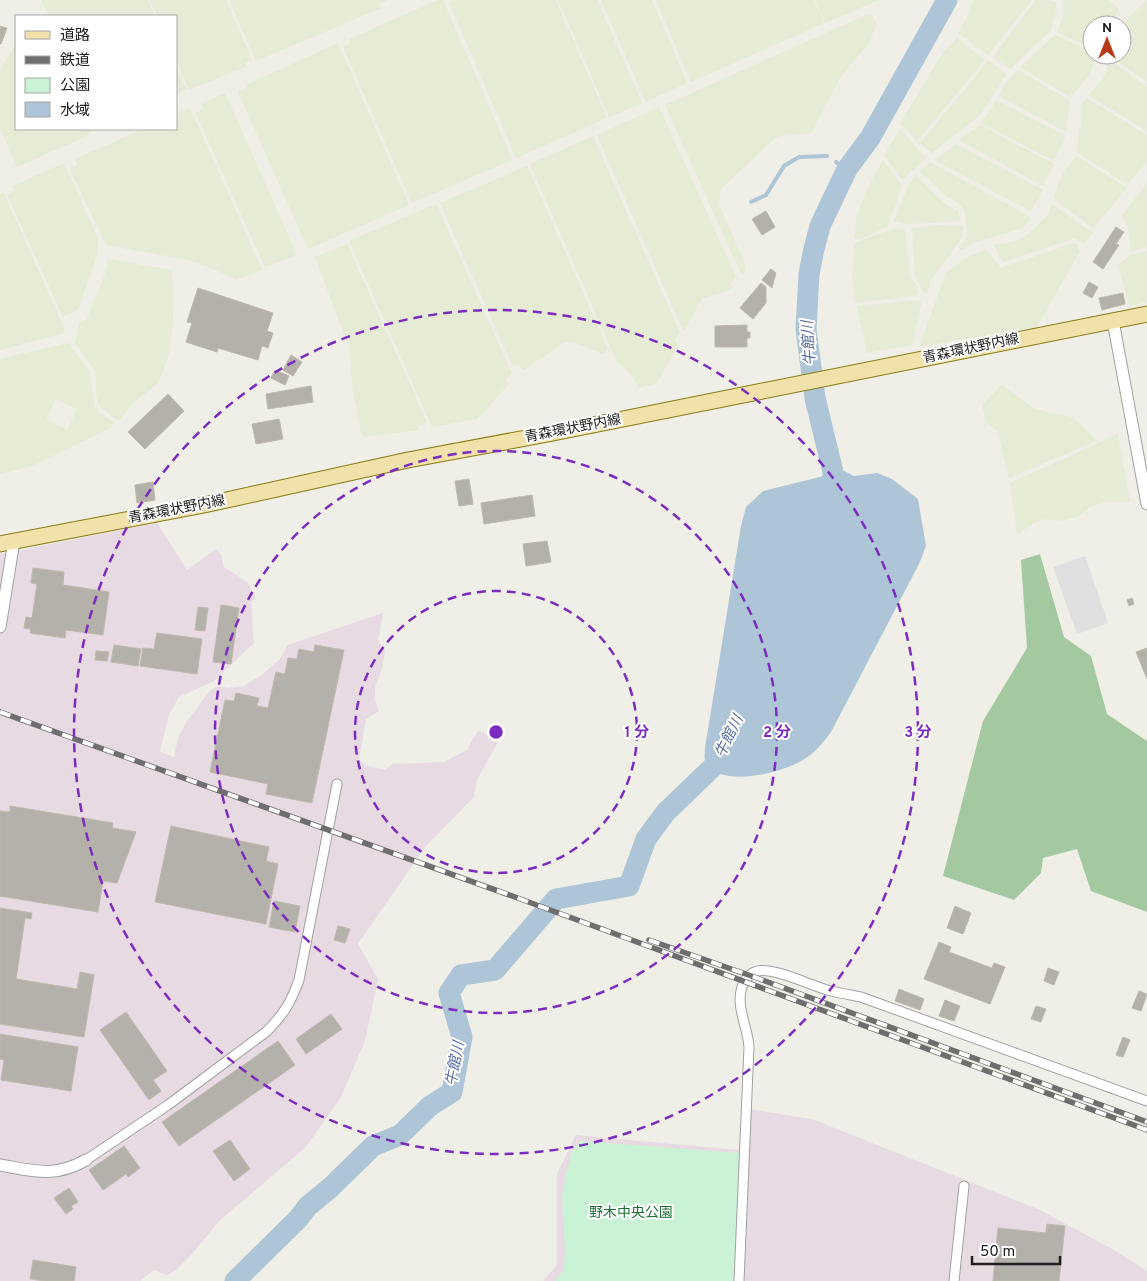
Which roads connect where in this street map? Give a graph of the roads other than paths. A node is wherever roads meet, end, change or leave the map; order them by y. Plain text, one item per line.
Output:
1 (1147, 314) edge
2 (1113, 321) junction
3 (1147, 504) edge
4 (7, 542) edge
5 (0, 627) edge
6 (337, 784) dead end
7 (1147, 1101) edge
8 (86, 1160) joint
9 (0, 1165) edge
10 (964, 1186) dead end
11 (739, 1281) edge
12 (954, 1281) edge

1 - 2 main road, 青森環状野内線
2 - 3 street
2 - 4 main road, 青森環状野内線
4 - 5 street
6 - 8 street
7 - 11 street
8 - 9 street
10 - 12 street

